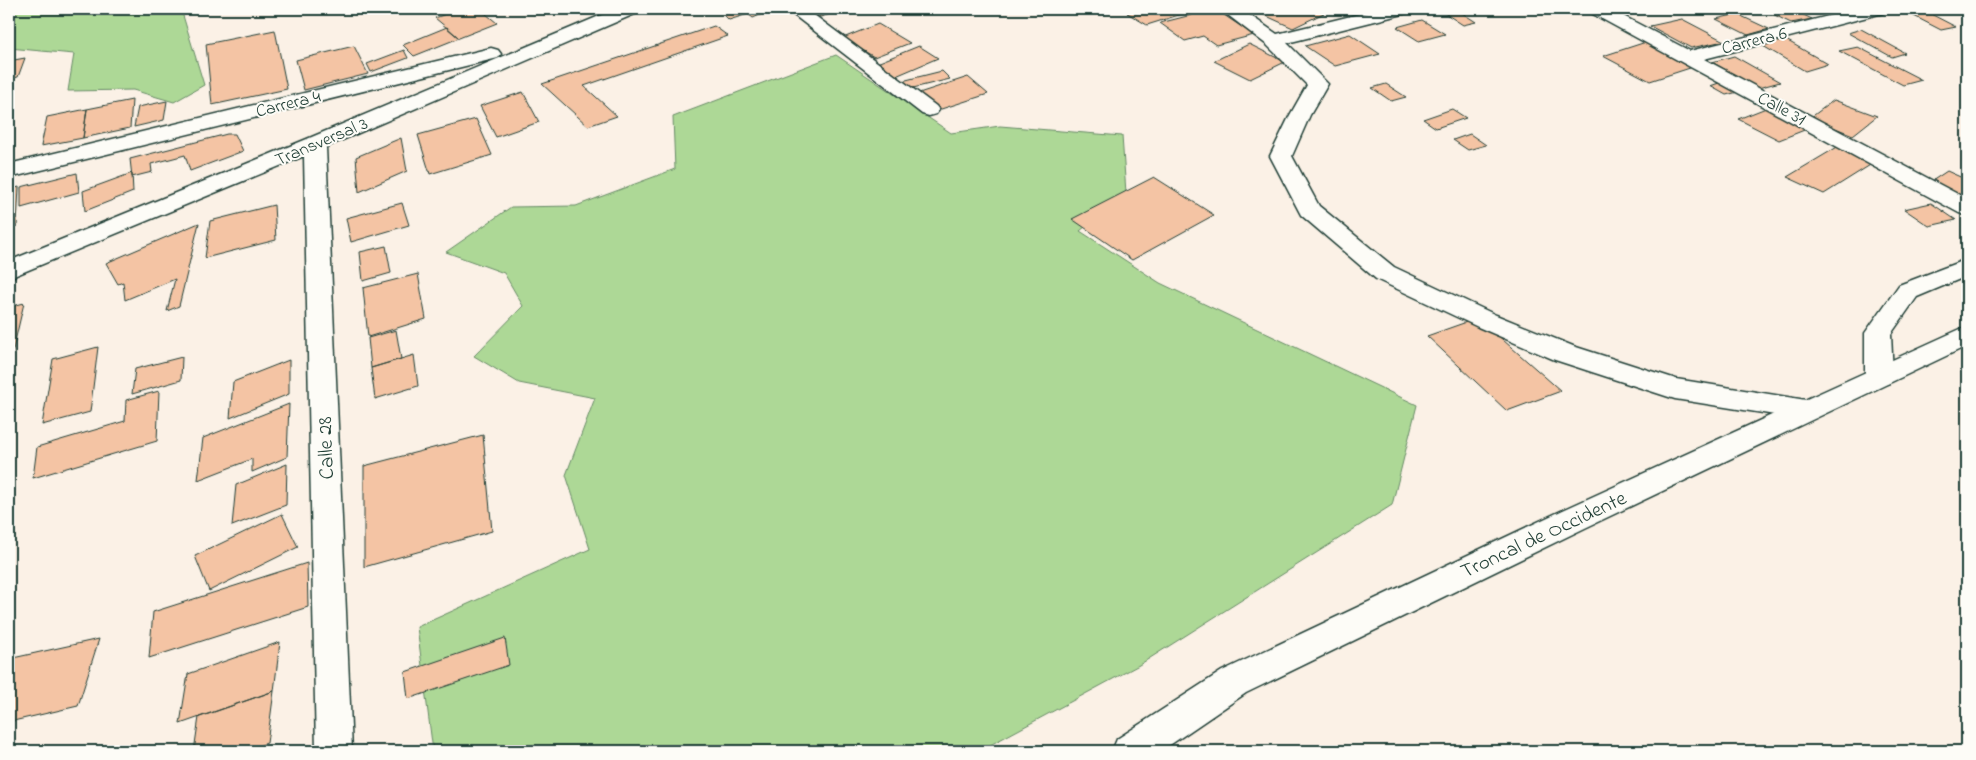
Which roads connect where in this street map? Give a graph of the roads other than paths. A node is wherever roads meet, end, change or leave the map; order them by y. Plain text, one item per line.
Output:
1 (631, 9) edge
2 (795, 9) edge
3 (1229, 9) edge
4 (1401, 9) edge
5 (1597, 9) edge
6 (1877, 9) edge
7 (568, 36) junction
8 (1274, 41) junction
9 (1689, 57) junction
10 (929, 110) dead end
11 (315, 144) junction
12 (9, 171) edge
13 (1967, 208) edge
14 (1967, 267) edge
15 (9, 270) edge
16 (1967, 335) edge
17 (1879, 376) junction
18 (1806, 410) junction
19 (334, 751) edge
20 (1130, 751) edge

1 - 7 main road, Transversal 3
2 - 10 main road
3 - 8 main road
4 - 8 main road
5 - 9 main road, Calle 31
6 - 9 main road, Carrera 6
7 - 11 main road, Transversal 3
7 - 12 main road, Carrera 4
8 - 18 main road
9 - 13 main road, Calle 31
11 - 15 main road, Transversal 3
11 - 19 main road, Calle 28
14 - 17 main road
16 - 17 main road, Troncal de Occidente
17 - 18 main road, Troncal de Occidente
18 - 20 main road, Troncal de Occidente

